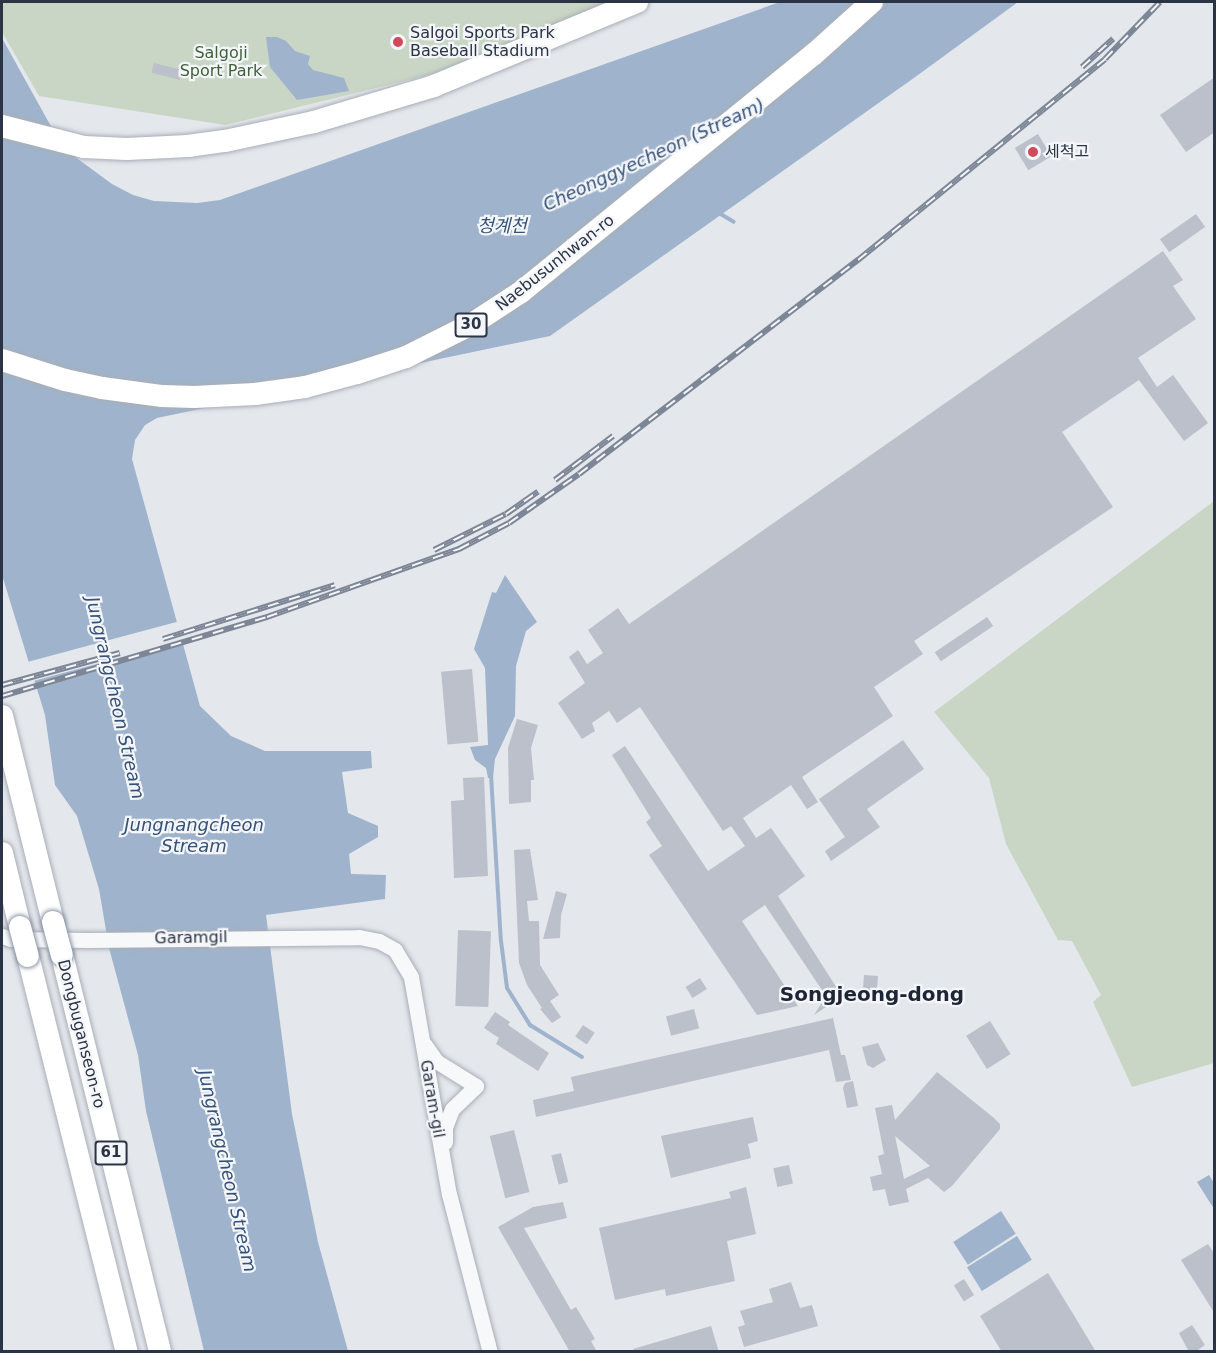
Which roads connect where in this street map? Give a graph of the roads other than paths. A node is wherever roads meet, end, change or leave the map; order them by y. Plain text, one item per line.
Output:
1 (637, 2) edge
2 (872, 2) edge
3 (2, 126) edge
4 (2, 360) edge
5 (2, 716) edge
6 (2, 853) edge
7 (11, 931) edge
8 (294, 936) joint
9 (422, 1039) junction
10 (441, 1154) junction
11 (127, 1352) edge
12 (160, 1352) edge
13 (490, 1352) edge

1 - 3 highway
2 - 4 highway, Naebusunhwan-ro / 30
5 - 12 highway, Dongbuganseon-ro / 61, bridge
6 - 7 highway, Dongbuganseon-ro / 61
7 - 8 street, Garamgil
7 - 11 highway, Dongbuganseon-ro / 61, bridge
8 - 9 street, Garam-gil
9 - 10 street, Garam-gil
9 - 10 street
10 - 13 street, Garam-gil

